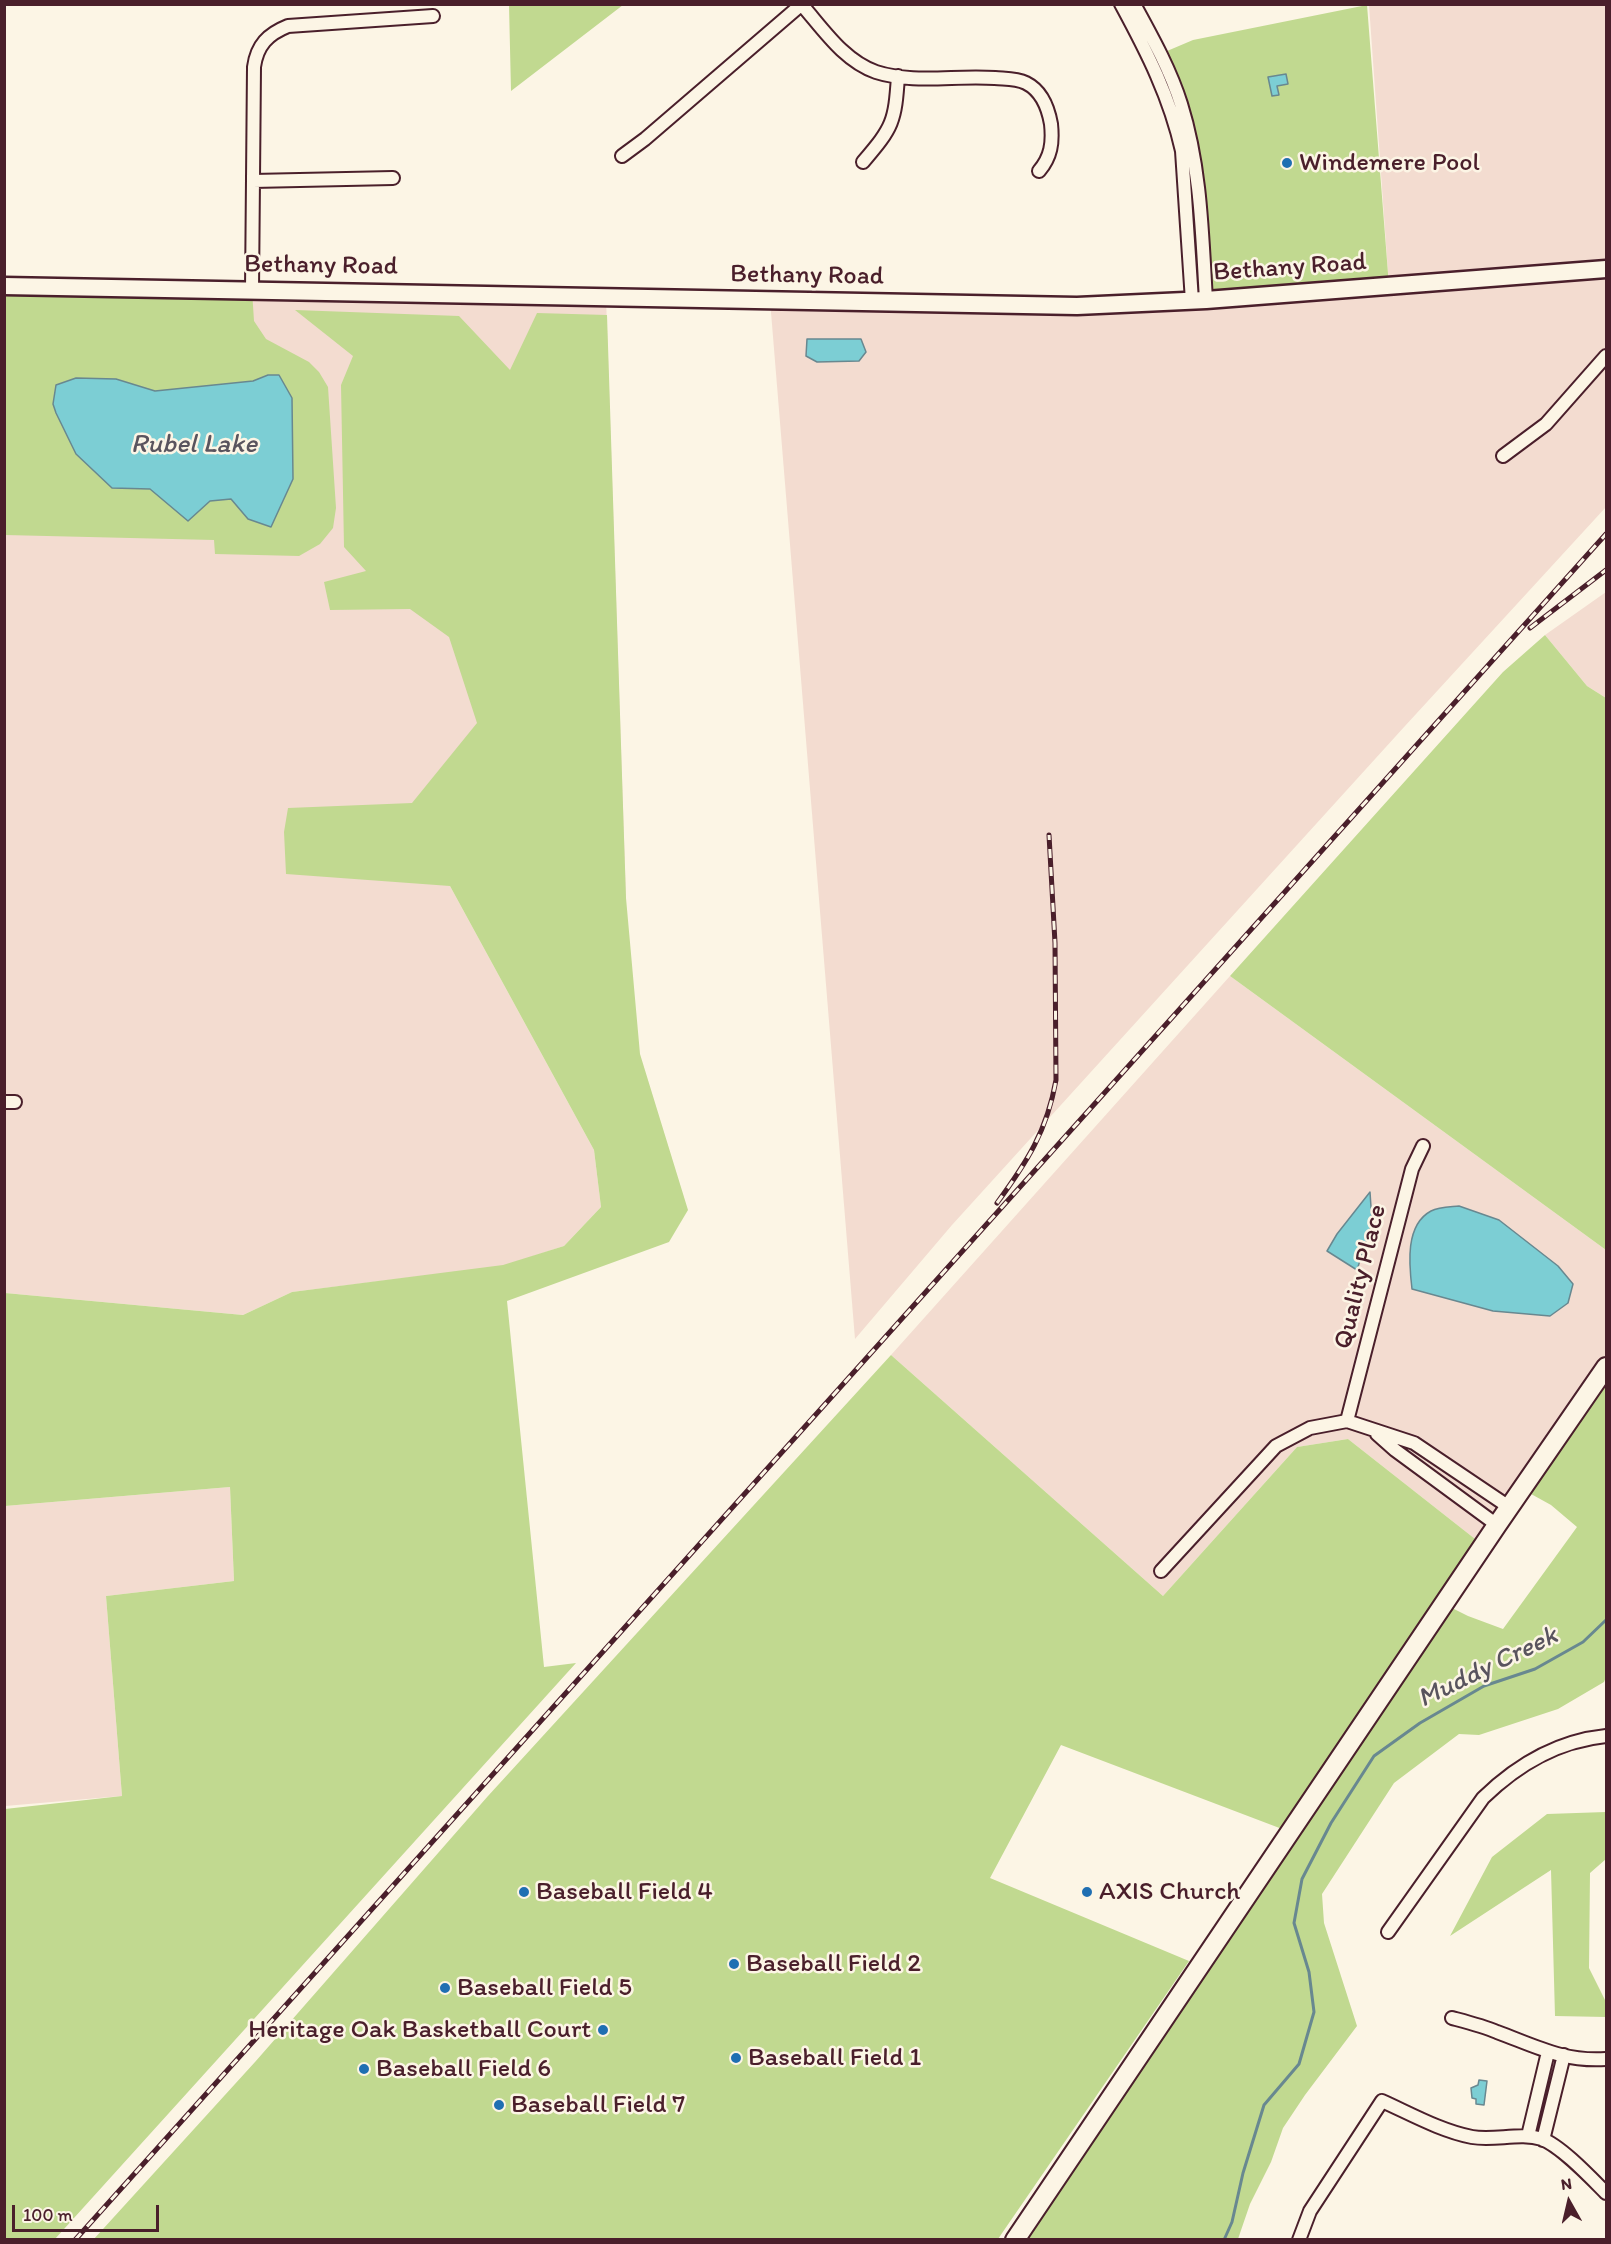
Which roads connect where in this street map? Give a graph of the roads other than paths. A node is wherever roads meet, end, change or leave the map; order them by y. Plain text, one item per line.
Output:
1 (1121, 4) edge
2 (1134, 4) edge
3 (802, 5) edge
4 (433, 16) dead end
5 (898, 76) junction
6 (622, 156) dead end
7 (863, 162) dead end
8 (1039, 171) dead end
9 (393, 178) dead end
10 (253, 181) junction
11 (1606, 269) edge
12 (4, 286) edge
13 (252, 290) junction
14 (1199, 301) junction
15 (1606, 356) edge
16 (1503, 456) dead end
17 (1423, 1146) dead end
18 (1606, 1367) edge
19 (1347, 1421) junction
20 (1372, 1429) junction
21 (1509, 1507) junction
22 (1497, 1525) junction
23 (1161, 1571) dead end
24 (1606, 1736) edge
25 (1388, 1932) dead end
26 (1452, 2018) dead end
27 (1548, 2052) junction
28 (1564, 2055) junction
29 (1606, 2059) edge
30 (1528, 2136) junction
31 (1544, 2140) junction
32 (1606, 2193) edge
33 (1015, 2240) edge
34 (1299, 2240) edge

1 - 14 street
2 - 14 street
3 - 5 street
3 - 6 street
4 - 10 street
5 - 7 street
5 - 8 street
9 - 10 street
10 - 13 street
11 - 14 main road, Bethany Road
12 - 13 main road, Bethany Road
13 - 14 main road, Bethany Road
15 - 16 street
17 - 19 street, Quality Place
18 - 21 main road
19 - 20 street
19 - 23 street
20 - 21 street
20 - 22 street
21 - 22 main road
22 - 33 main road
24 - 25 street
26 - 27 street
27 - 28 street
27 - 30 street
28 - 29 street
28 - 31 street
30 - 31 street
30 - 34 street
31 - 32 street

